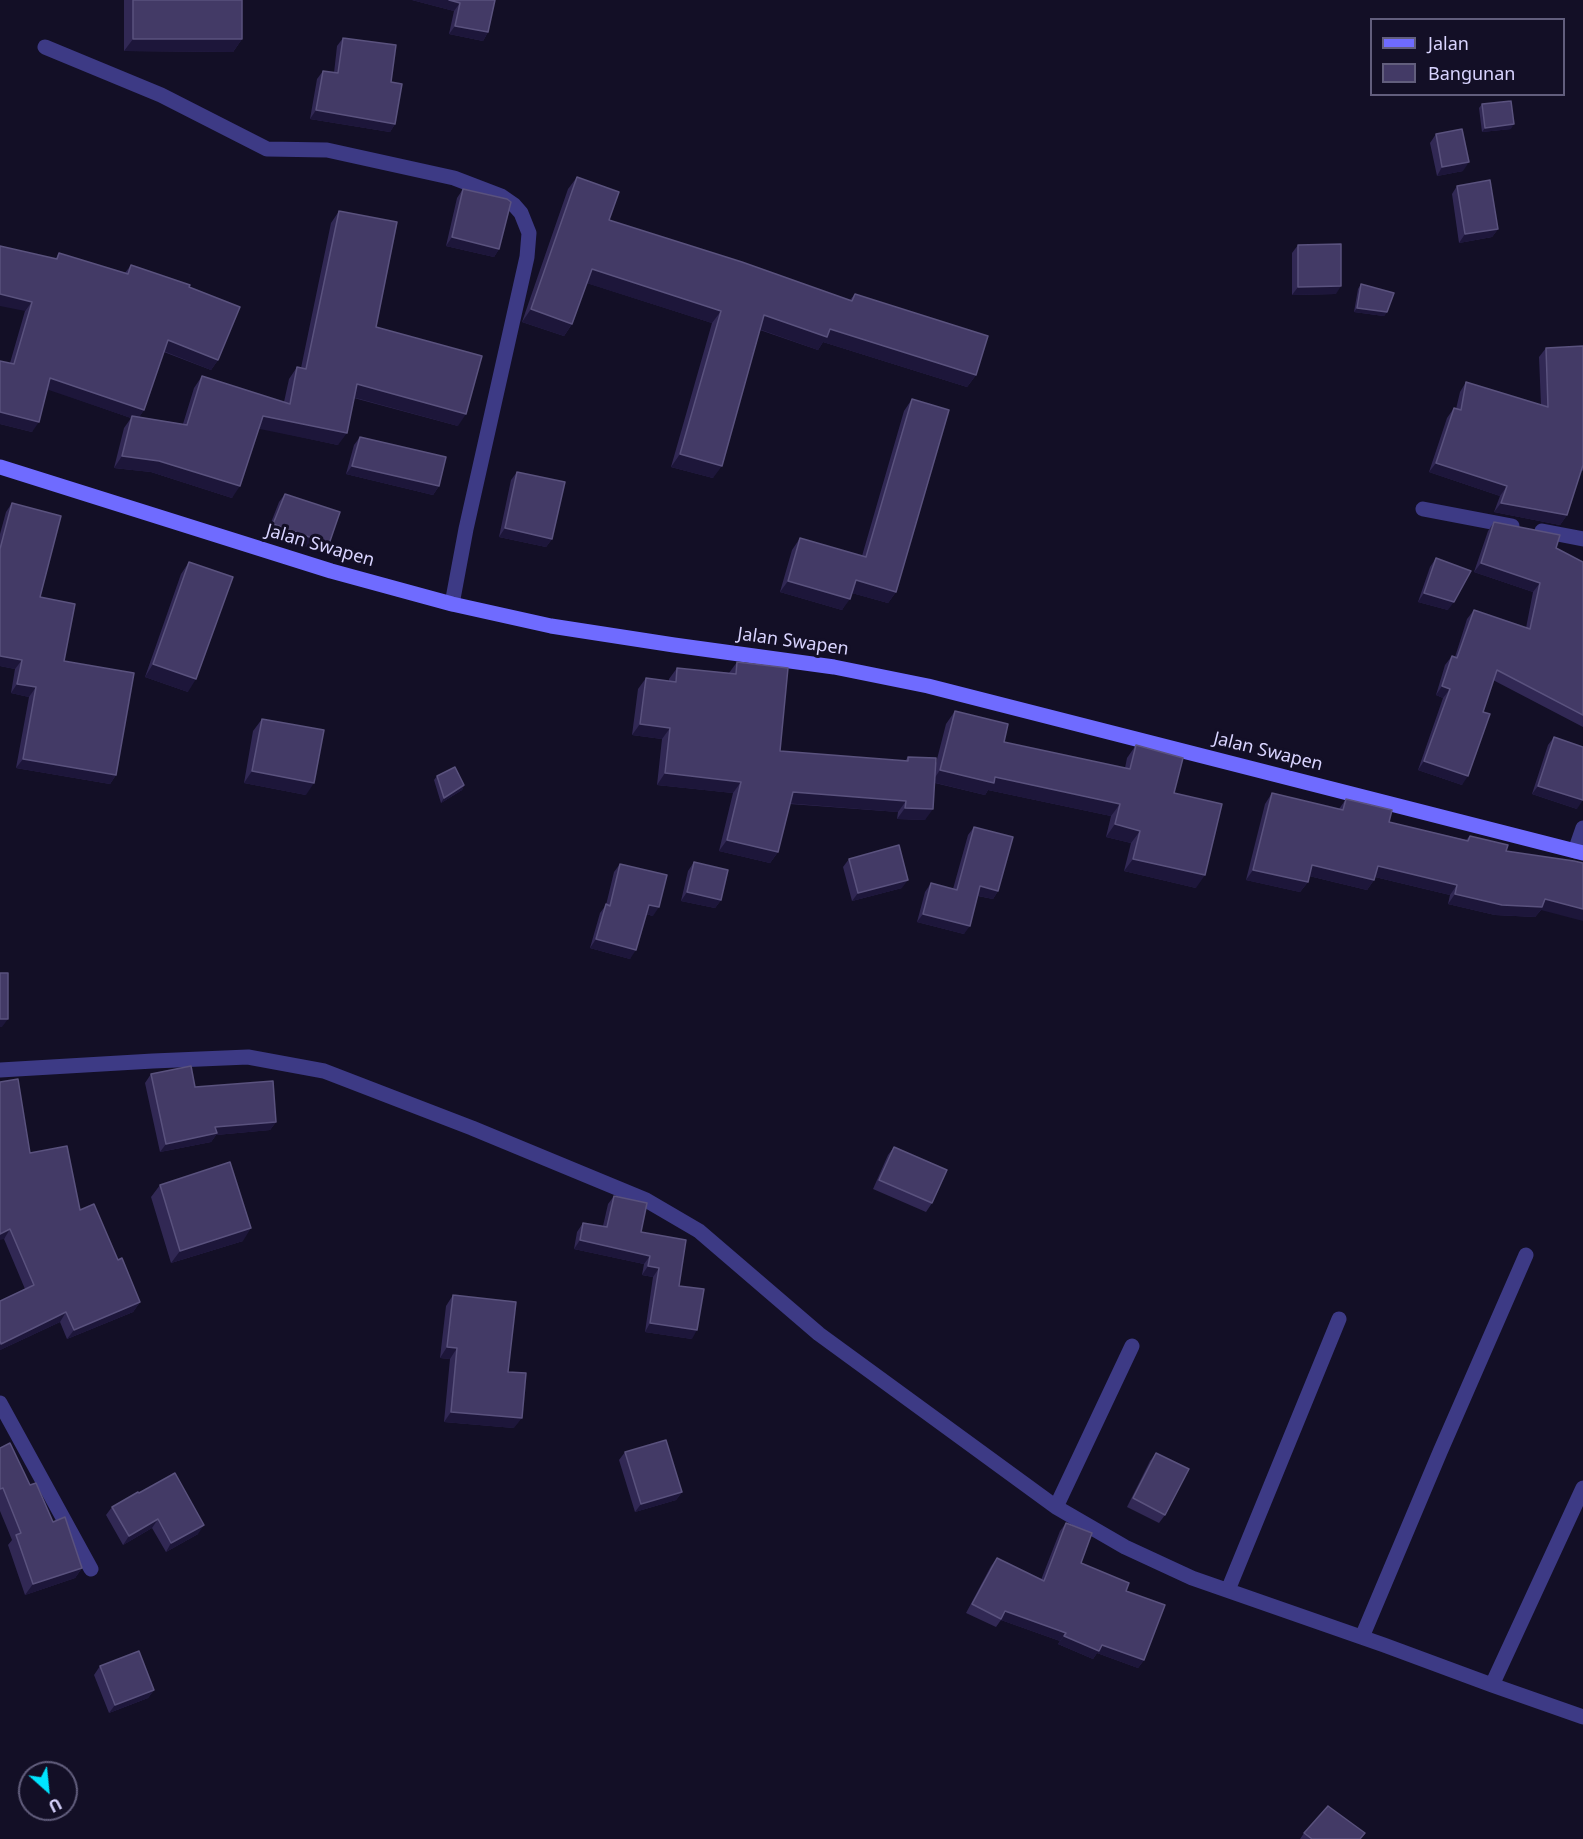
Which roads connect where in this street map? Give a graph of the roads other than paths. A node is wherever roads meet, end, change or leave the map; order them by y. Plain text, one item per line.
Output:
1 (45, 47) dead end
2 (0, 467) edge
3 (1423, 509) dead end
4 (1583, 539) edge
5 (452, 604) junction
6 (1583, 828) edge
7 (1579, 852) edge
8 (0, 1070) edge
9 (1526, 1255) dead end
10 (1340, 1319) dead end
11 (1132, 1346) dead end
12 (0, 1403) edge
13 (1583, 1488) edge
14 (1056, 1506) junction
15 (91, 1569) dead end
16 (1228, 1590) junction
17 (1362, 1637) junction
18 (1492, 1685) junction
19 (1583, 1717) edge

1 - 5 street
2 - 5 main road, Jalan Swapen
3 - 4 street
5 - 7 main road, Jalan Swapen
6 - 7 street
8 - 14 street
9 - 17 street
10 - 16 street
11 - 14 street
12 - 15 street
13 - 18 street
14 - 16 street
16 - 17 street
17 - 18 street
18 - 19 street

